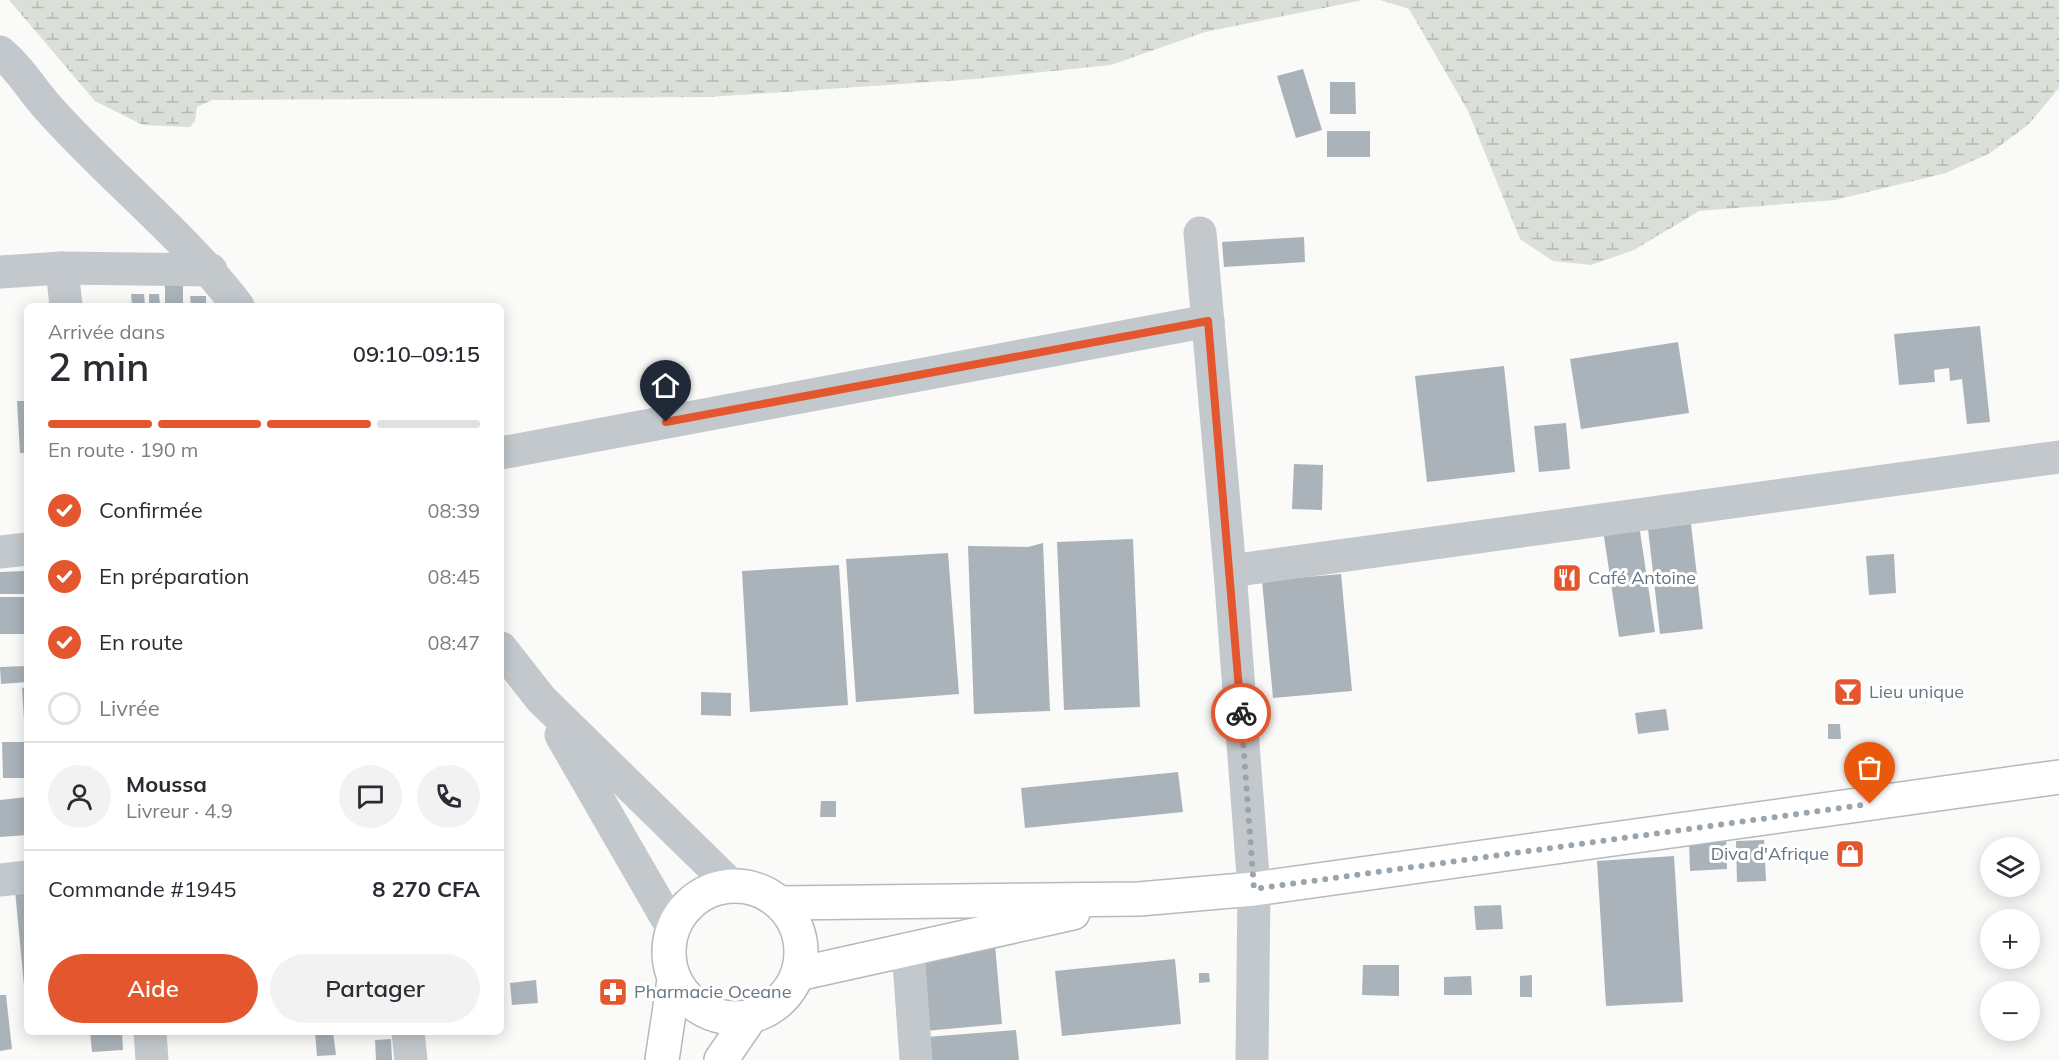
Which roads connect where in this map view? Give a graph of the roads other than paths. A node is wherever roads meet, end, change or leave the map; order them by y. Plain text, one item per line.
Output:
1 (0, 52) edge
2 (1200, 233) dead end
3 (62, 268) junction
4 (211, 270) junction
5 (0, 272) edge
6 (66, 303) edge
7 (236, 303) edge
8 (1208, 321) junction
9 (504, 452) edge
10 (2059, 458) edge
11 (24, 549) edge
12 (0, 552) edge
13 (1230, 571) junction
14 (504, 652) edge
15 (541, 699) junction
16 (2059, 777) edge
17 (24, 877) edge
18 (0, 880) edge
19 (732, 886) junction
20 (1254, 889) junction
21 (1139, 899) junction
22 (780, 903) junction
23 (673, 929) junction
24 (908, 949) junction
25 (798, 974) junction
26 (674, 980) junction
27 (751, 1016) junction
28 (150, 1035) edge
29 (408, 1035) edge
30 (152, 1060) edge
31 (411, 1060) edge
32 (662, 1060) edge
33 (721, 1060) edge
34 (916, 1060) edge
35 (1252, 1060) edge

1 - 4 street
2 - 8 street
3 - 4 street
3 - 5 street
3 - 6 street
4 - 7 street
8 - 9 street
8 - 13 street
10 - 13 street
11 - 12 street
13 - 20 street
14 - 15 street
15 - 19 street
15 - 23 street
16 - 20 main road
17 - 18 street
19 - 22 main road
19 - 23 main road
20 - 21 main road
20 - 35 street
21 - 22 main road
21 - 24 main road
22 - 25 main road
23 - 26 main road
24 - 25 main road
24 - 34 street
25 - 27 main road
26 - 27 main road
26 - 32 main road
27 - 33 main road
28 - 30 street
29 - 31 street

